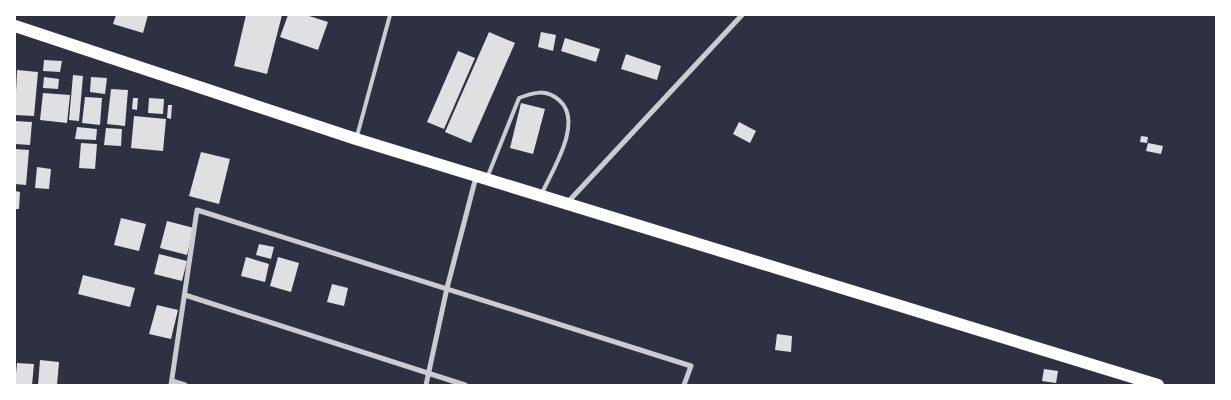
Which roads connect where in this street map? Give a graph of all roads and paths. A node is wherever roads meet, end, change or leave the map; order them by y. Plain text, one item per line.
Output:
1 (390, 15) edge
2 (742, 15) edge
3 (15, 26) edge
4 (356, 138) junction
5 (482, 176) junction
6 (542, 195) junction
7 (566, 203) junction
8 (447, 288) junction
9 (185, 295) junction
10 (427, 372) junction
11 (171, 383) edge
12 (185, 385) edge
13 (426, 385) edge
14 (465, 385) edge
15 (684, 385) edge
16 (1158, 385) edge

1 - 4 lane
2 - 7 street
3 - 4 main road
4 - 5 main road
5 - 6 main road
5 - 6 lane
5 - 8 street
6 - 7 main road
7 - 16 main road
8 - 9 street
8 - 10 street
8 - 15 street
9 - 10 street
9 - 11 street
10 - 13 street
10 - 14 street
11 - 12 street

